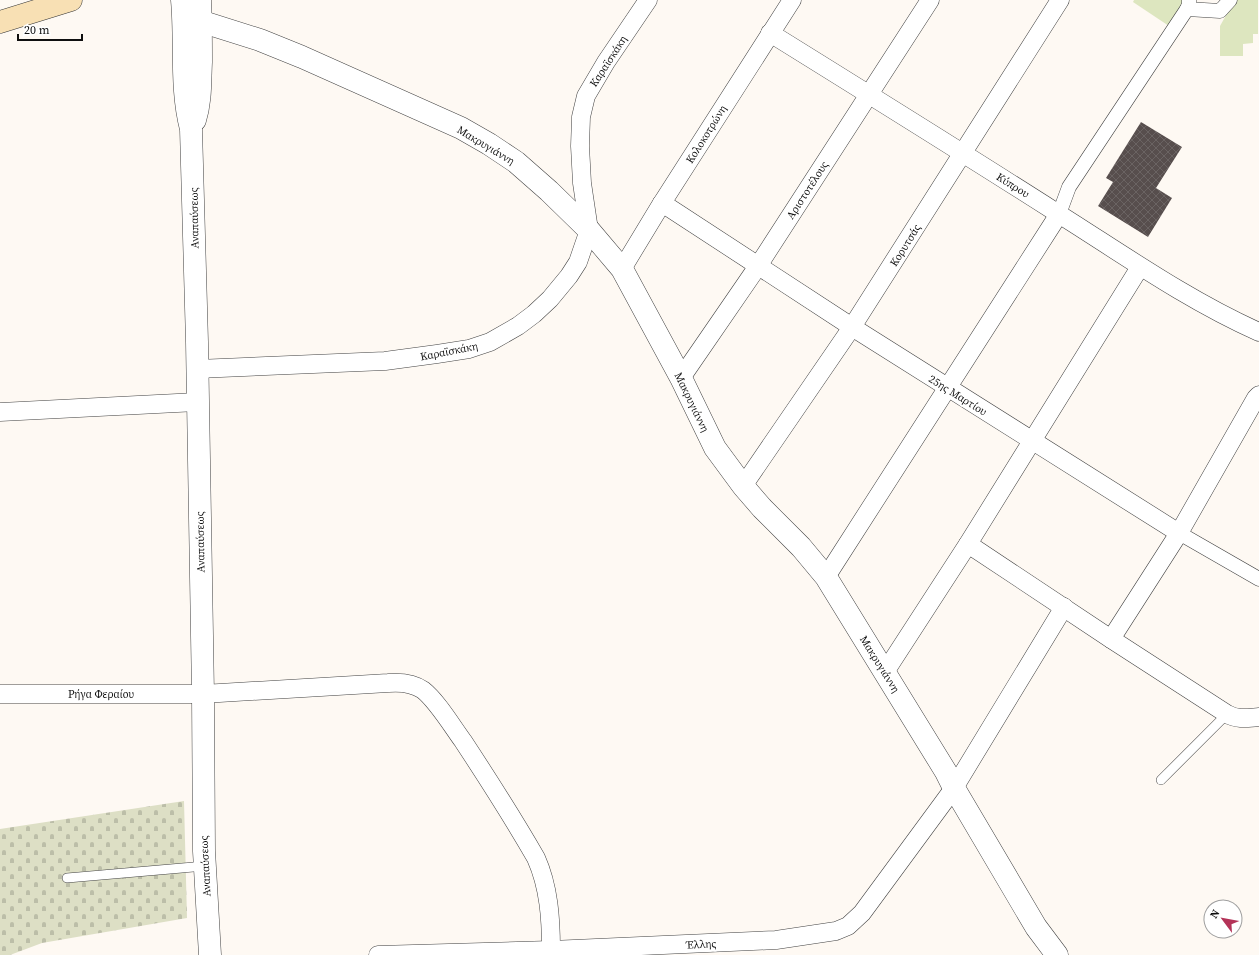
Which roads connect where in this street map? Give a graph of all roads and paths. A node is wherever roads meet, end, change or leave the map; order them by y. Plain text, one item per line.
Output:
1 (71, 0) edge
2 (648, 0) edge
3 (792, 0) edge
4 (930, 0) edge
5 (1060, 0) edge
6 (1230, 0) edge
7 (1188, 5) edge
8 (192, 9) edge
9 (0, 22) edge
10 (770, 33) junction
11 (868, 94) junction
12 (963, 153) junction
13 (662, 202) junction
14 (1059, 214) junction
15 (588, 230) junction
16 (758, 266) junction
17 (1140, 267) junction
18 (622, 269) junction
19 (852, 328) junction
20 (1259, 332) edge
21 (197, 369) junction
22 (681, 378) junction
23 (948, 388) junction
24 (1259, 395) edge
25 (197, 402) junction
26 (0, 412) edge
27 (1032, 441) junction
28 (743, 486) junction
29 (1179, 532) junction
30 (968, 544) junction
31 (826, 577) junction
32 (1259, 580) edge
33 (1064, 607) junction
34 (1111, 639) junction
35 (885, 672) junction
36 (0, 694) edge
37 (203, 694) junction
38 (1227, 714) junction
39 (1259, 717) edge
40 (1161, 780) dead end
41 (954, 788) junction
42 (205, 866) junction
43 (67, 878) dead end
44 (777, 948) edge
45 (551, 950) junction
46 (210, 955) edge
47 (378, 955) edge
48 (1057, 955) edge

1 - 9 main road
2 - 15 street, Καραϊσκάκη
3 - 10 street, Κολοκοτρώνη
4 - 11 street, Αριστοτέλους
5 - 12 street, Κορυτσάς
6 - 7 street
7 - 14 street
8 - 15 street, Μακρυγιάννη
8 - 21 street, Αναπαύσεως
10 - 11 street, Κύπρου
10 - 13 street, Κολοκοτρώνη
11 - 12 street, Κύπρου
11 - 16 street, Αριστοτέλους
12 - 14 street, Κύπρου
12 - 19 street, Κορυτσάς
13 - 16 street, 25ης Μαρτίου
13 - 18 street, Κολοκοτρώνη
14 - 17 street, Κύπρου
14 - 23 street
15 - 18 street, Μακρυγιάννη
15 - 21 street, Καραϊσκάκη
16 - 19 street, 25ης Μαρτίου
16 - 22 street, Αριστοτέλους
17 - 20 street, Κύπρου
17 - 27 street
18 - 22 street, Μακρυγιάννη
19 - 23 street, 25ης Μαρτίου
19 - 28 street, Κορυτσάς
21 - 25 street, Αναπαύσεως
22 - 28 street, Μακρυγιάννη
23 - 27 street, 25ης Μαρτίου
23 - 31 street
24 - 29 street
25 - 26 street
25 - 37 street, Αναπαύσεως
27 - 29 street, 25ης Μαρτίου
27 - 30 street
28 - 31 street, Μακρυγιάννη
29 - 32 street, 25ης Μαρτίου
29 - 34 street
30 - 33 street
30 - 35 street
31 - 35 street, Μακρυγιάννη
33 - 34 street
33 - 41 street, Έλλης
34 - 38 street
35 - 41 street, Μακρυγιάννη
36 - 37 street, Ρήγα Φεραίου
37 - 42 street, Αναπαύσεως
37 - 45 street, Ρήγα Φεραίου
38 - 39 street
38 - 40 lane
41 - 44 street, Έλλης
41 - 48 street, Μακρυγιάννη
42 - 43 lane
42 - 46 street, Αναπαύσεως
44 - 45 street, Έλλης
45 - 47 street, Έλλης

